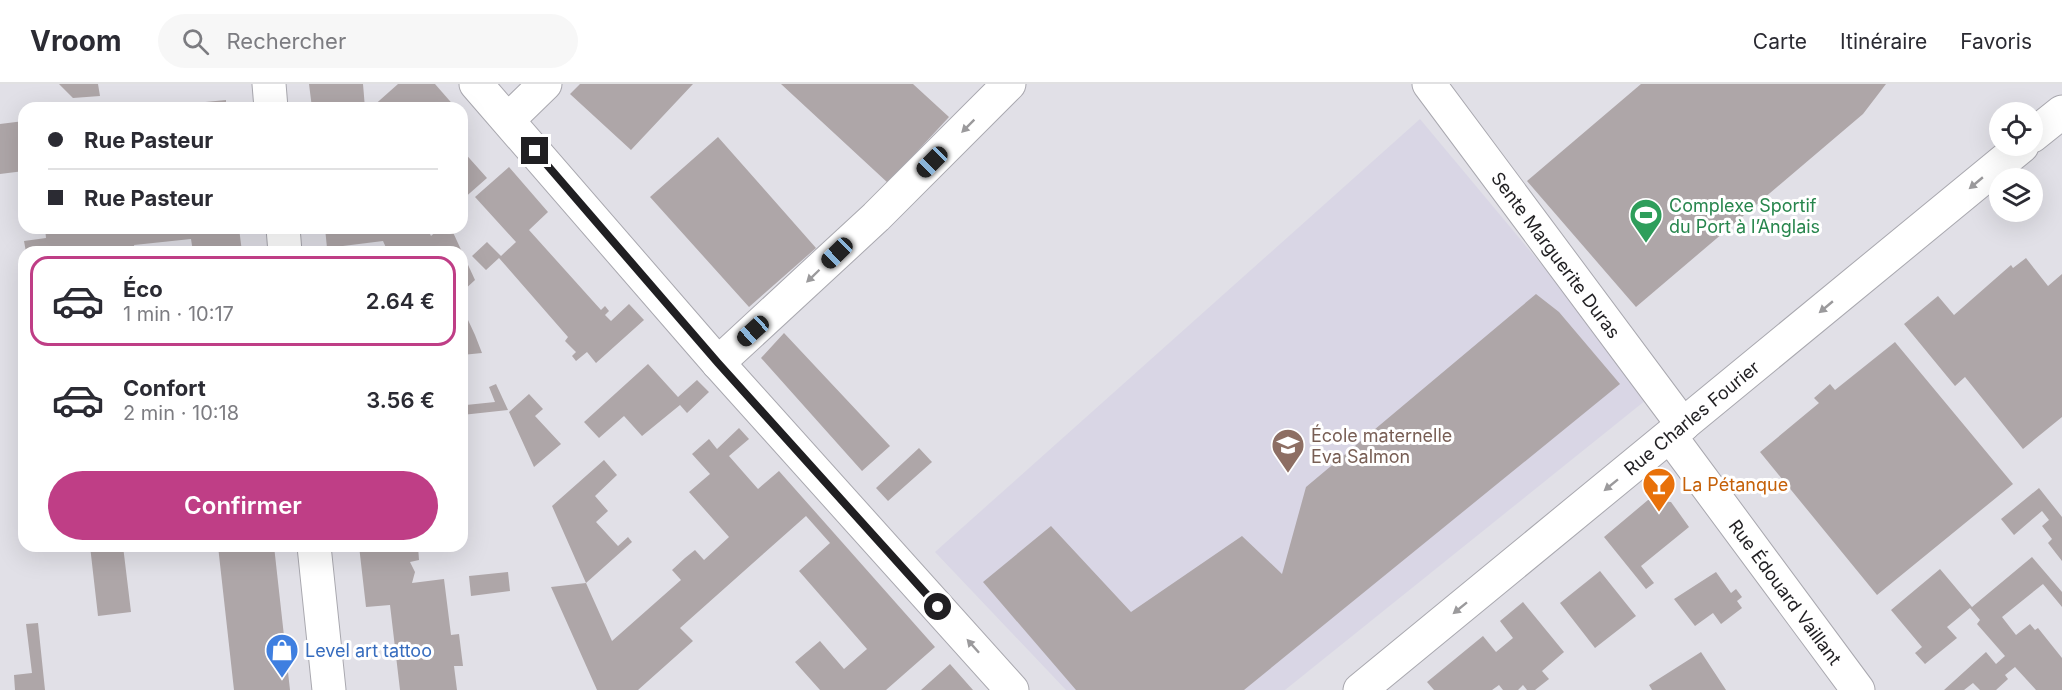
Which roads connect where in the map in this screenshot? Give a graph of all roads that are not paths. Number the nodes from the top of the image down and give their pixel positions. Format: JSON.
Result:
{"nodes":[{"id":1,"x":269,"y":84,"type":"edge"},
{"id":2,"x":476,"y":84,"type":"edge"},
{"id":3,"x":545,"y":84,"type":"edge"},
{"id":4,"x":1009,"y":84,"type":"edge"},
{"id":5,"x":1429,"y":84,"type":"edge"},
{"id":6,"x":270,"y":102,"type":"edge"},
{"id":7,"x":2062,"y":112,"type":"edge"},
{"id":8,"x":508,"y":120,"type":"junction"},
{"id":9,"x":2043,"y":127,"type":"edge"},
{"id":10,"x":2010,"y":156,"type":"edge"},
{"id":11,"x":718,"y":363,"type":"junction"},
{"id":12,"x":1677,"y":430,"type":"junction"},
{"id":13,"x":315,"y":552,"type":"edge"},
{"id":14,"x":329,"y":690,"type":"edge"},
{"id":15,"x":1012,"y":690,"type":"edge"},
{"id":16,"x":1360,"y":690,"type":"edge"},
{"id":17,"x":1858,"y":690,"type":"edge"}],
"edges":[{"from":1,"to":6,"type":"street"},
{"from":2,"to":8,"type":"street"},
{"from":3,"to":8,"type":"street"},
{"from":4,"to":11,"type":"street","one_way":true},
{"from":5,"to":12,"type":"street","name":"Sente Marguerite Duras"},
{"from":7,"to":9,"type":"street"},
{"from":8,"to":11,"type":"street"},
{"from":10,"to":12,"type":"street","name":"Rue Charles Fourier","one_way":true},
{"from":15,"to":11,"type":"street","one_way":true},
{"from":12,"to":16,"type":"street","name":"Rue Charles Fourier","one_way":true},
{"from":12,"to":17,"type":"street","name":"Rue Édouard Vaillant"},
{"from":13,"to":14,"type":"street"}]}
